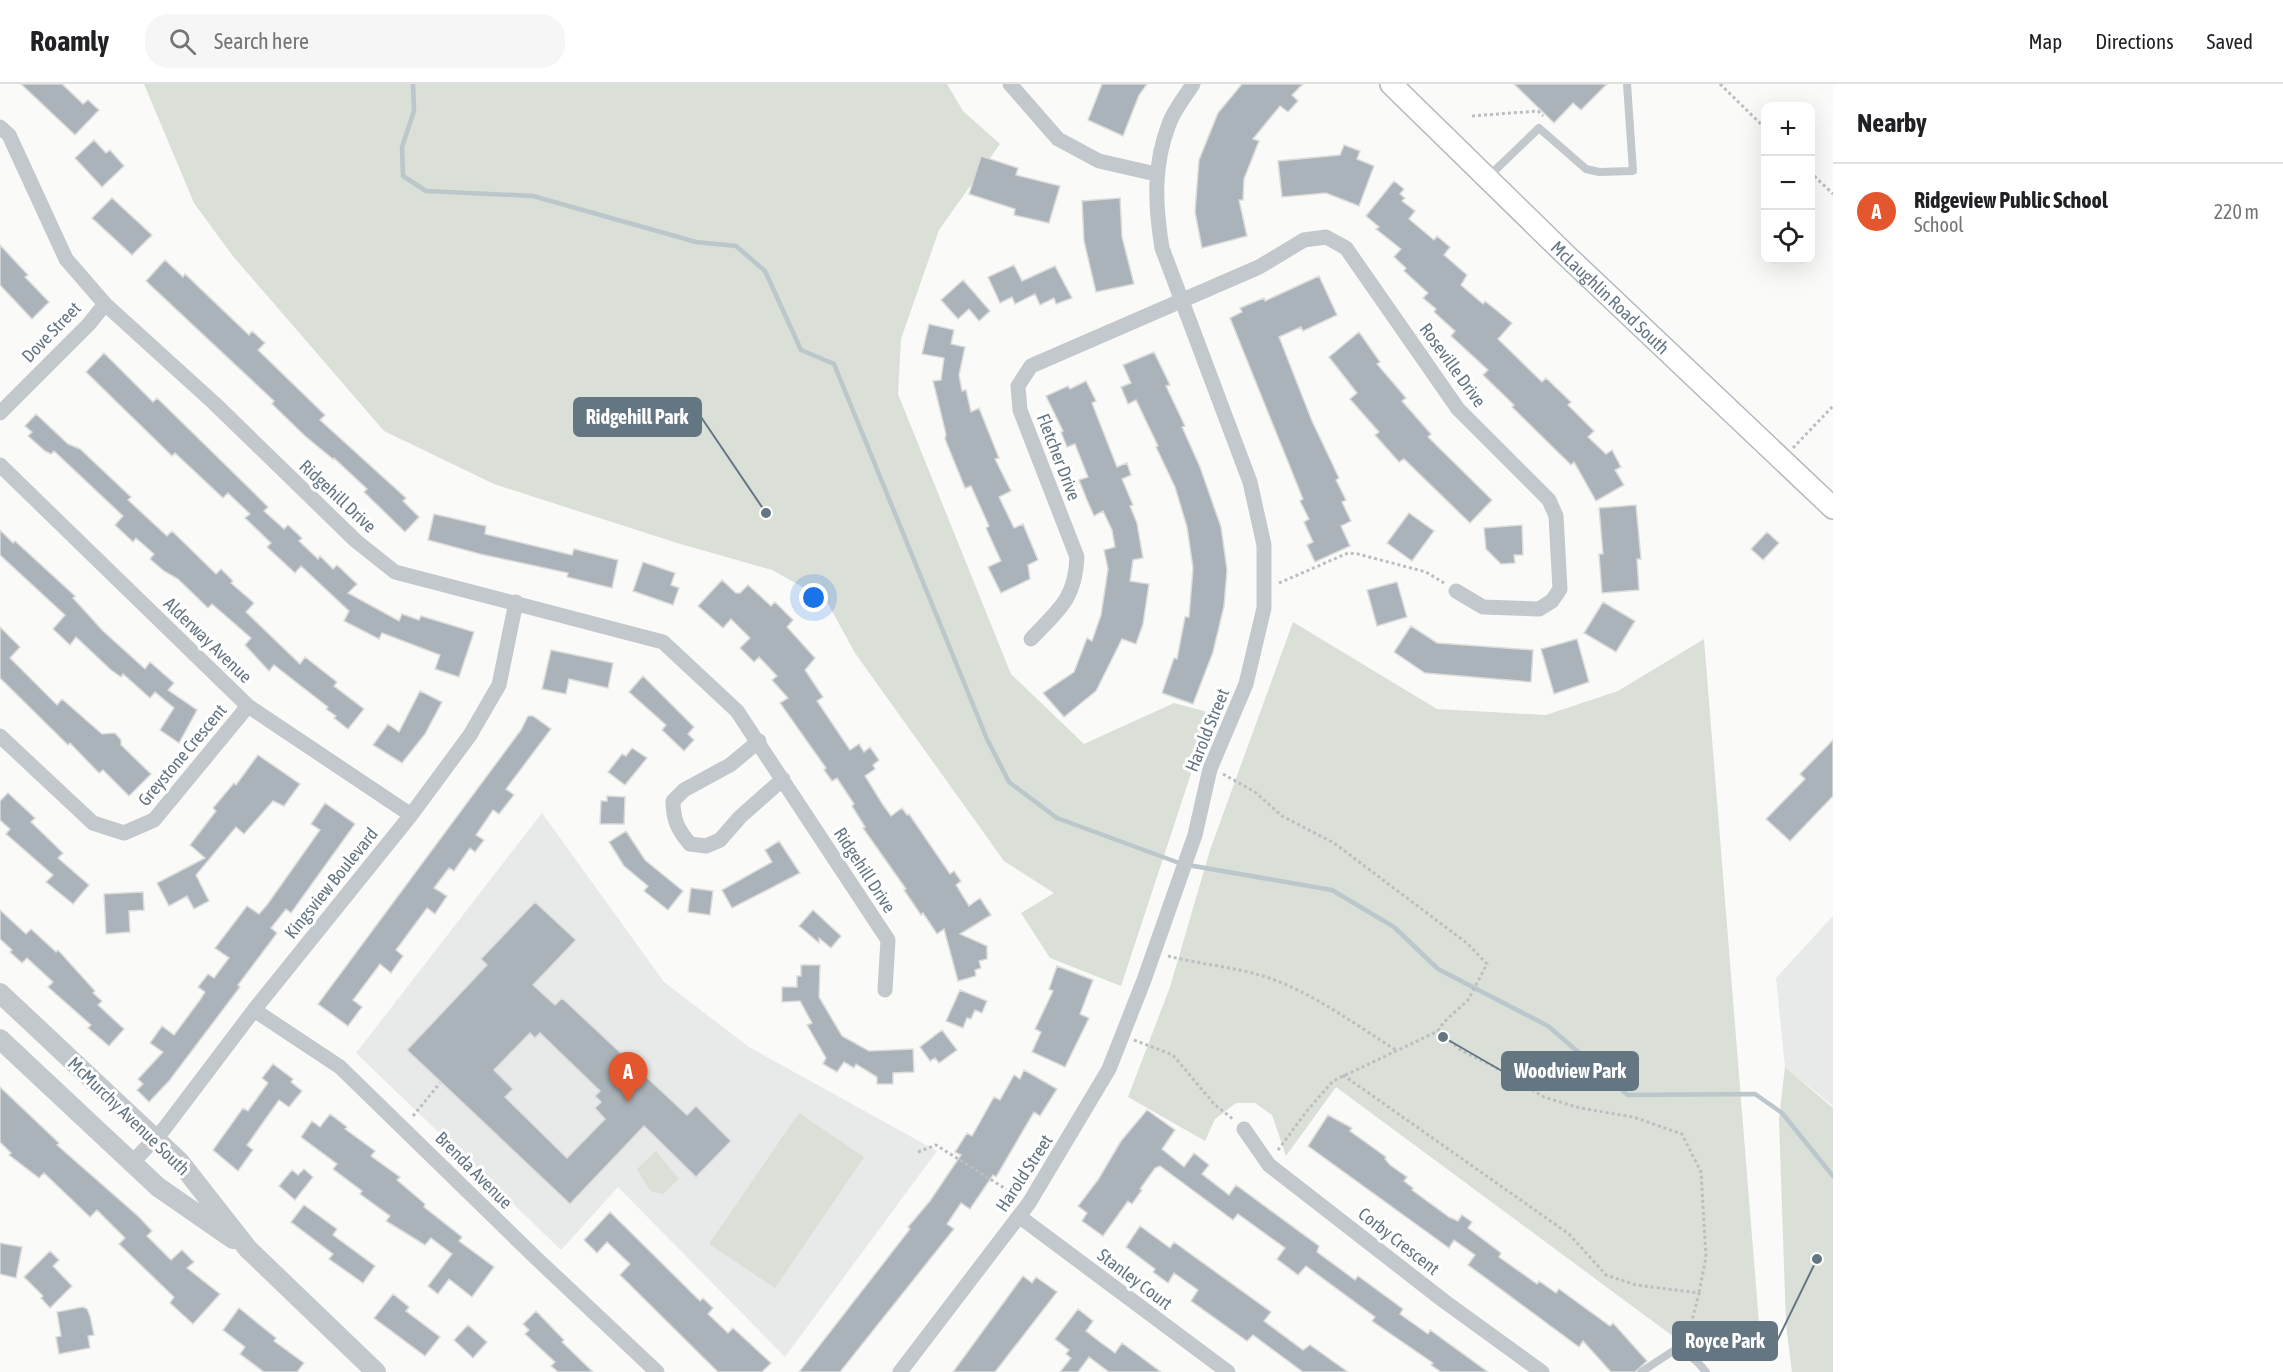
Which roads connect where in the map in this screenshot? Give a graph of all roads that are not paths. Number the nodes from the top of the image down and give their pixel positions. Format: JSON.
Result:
{"nodes":[{"id":1,"x":1010,"y":84,"type":"edge"},
{"id":2,"x":1193,"y":84,"type":"edge"},
{"id":3,"x":1391,"y":84,"type":"edge"},
{"id":4,"x":1627,"y":84,"type":"edge"},
{"id":5,"x":0,"y":127,"type":"edge"},
{"id":6,"x":1156,"y":174,"type":"junction"},
{"id":7,"x":1487,"y":178,"type":"junction"},
{"id":8,"x":1181,"y":300,"type":"junction"},
{"id":9,"x":105,"y":304,"type":"junction"},
{"id":10,"x":0,"y":413,"type":"edge"},
{"id":11,"x":0,"y":465,"type":"edge"},
{"id":12,"x":1833,"y":508,"type":"edge"},
{"id":13,"x":1456,"y":591,"type":"road end"},
{"id":14,"x":516,"y":602,"type":"junction"},
{"id":15,"x":1031,"y":639,"type":"dead end"},
{"id":16,"x":248,"y":706,"type":"junction"},
{"id":17,"x":0,"y":736,"type":"edge"},
{"id":18,"x":759,"y":741,"type":"junction"},
{"id":19,"x":783,"y":779,"type":"junction"},
{"id":20,"x":411,"y":815,"type":"junction"},
{"id":21,"x":885,"y":990,"type":"dead end"},
{"id":22,"x":0,"y":993,"type":"edge"},
{"id":23,"x":254,"y":1010,"type":"junction"},
{"id":24,"x":0,"y":1039,"type":"edge"},
{"id":25,"x":1244,"y":1129,"type":"road end"},
{"id":26,"x":156,"y":1139,"type":"junction"},
{"id":27,"x":132,"y":1163,"type":"junction"},
{"id":28,"x":1020,"y":1217,"type":"junction"},
{"id":29,"x":248,"y":1249,"type":"junction"},
{"id":30,"x":376,"y":1372,"type":"edge"},
{"id":31,"x":657,"y":1372,"type":"edge"},
{"id":32,"x":900,"y":1372,"type":"edge"},
{"id":33,"x":1228,"y":1372,"type":"edge"},
{"id":34,"x":1542,"y":1372,"type":"edge"},
{"id":35,"x":1641,"y":1372,"type":"edge"},
{"id":36,"x":1706,"y":1372,"type":"edge"}],
"edges":[{"from":1,"to":6,"type":"street"},
{"from":2,"to":6,"type":"street","name":"Harold Street"},
{"from":3,"to":7,"type":"main road","name":"McLaughlin Road South"},
{"from":4,"to":7,"type":"lane"},
{"from":5,"to":9,"type":"street","name":"Ridgehill Drive"},
{"from":6,"to":8,"type":"street","name":"Harold Street"},
{"from":7,"to":12,"type":"main road","name":"McLaughlin Road South"},
{"from":8,"to":13,"type":"street","name":"Roseville Drive"},
{"from":8,"to":15,"type":"street","name":"Fletcher Drive"},
{"from":8,"to":28,"type":"street","name":"Harold Street"},
{"from":9,"to":10,"type":"street","name":"Dove Street"},
{"from":9,"to":14,"type":"street","name":"Ridgehill Drive"},
{"from":11,"to":16,"type":"street","name":"Alderway Avenue"},
{"from":14,"to":18,"type":"street","name":"Ridgehill Drive"},
{"from":14,"to":20,"type":"street","name":"Kingsview Boulevard"},
{"from":16,"to":17,"type":"street","name":"Greystone Crescent"},
{"from":16,"to":20,"type":"street","name":"Alderway Avenue"},
{"from":18,"to":19,"type":"street","name":"Ridgehill Drive"},
{"from":18,"to":19,"type":"street"},
{"from":19,"to":21,"type":"street","name":"Ridgehill Drive"},
{"from":20,"to":23,"type":"street","name":"Kingsview Boulevard"},
{"from":22,"to":26,"type":"street","name":"McMurchy Avenue South"},
{"from":23,"to":26,"type":"street","name":"Kingsview Boulevard"},
{"from":23,"to":31,"type":"street","name":"Brenda Avenue"},
{"from":24,"to":27,"type":"street","name":"McMurchy Avenue South"},
{"from":25,"to":34,"type":"street","name":"Corby Crescent"},
{"from":26,"to":27,"type":"street","name":"Kingsview Boulevard"},
{"from":26,"to":29,"type":"street","name":"McMurchy Avenue South"},
{"from":27,"to":29,"type":"street","name":"McMurchy Avenue South"},
{"from":28,"to":32,"type":"street","name":"Harold Street"},
{"from":28,"to":33,"type":"street","name":"Stanley Court"},
{"from":29,"to":30,"type":"street","name":"McMurchy Avenue South"},
{"from":35,"to":36,"type":"lane"}]}
